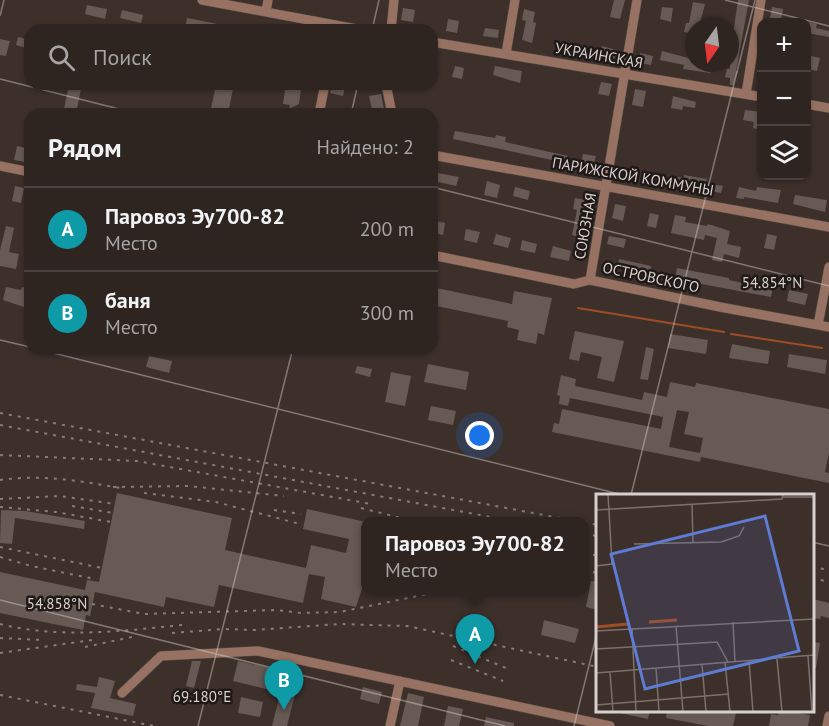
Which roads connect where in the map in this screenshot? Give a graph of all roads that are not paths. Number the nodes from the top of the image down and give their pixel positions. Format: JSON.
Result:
{"nodes":[{"id":1,"x":202,"y":0,"type":"edge"},
{"id":2,"x":268,"y":0,"type":"edge"},
{"id":3,"x":394,"y":0,"type":"edge"},
{"id":4,"x":515,"y":0,"type":"edge"},
{"id":5,"x":637,"y":0,"type":"edge"},
{"id":6,"x":761,"y":0,"type":"edge"},
{"id":7,"x":266,"y":12,"type":"junction"},
{"id":8,"x":318,"y":24,"type":"edge"},
{"id":9,"x":392,"y":24,"type":"edge"},
{"id":10,"x":438,"y":43,"type":"edge"},
{"id":11,"x":506,"y":54,"type":"junction"},
{"id":12,"x":624,"y":74,"type":"junction"},
{"id":13,"x":324,"y":90,"type":"edge"},
{"id":14,"x":387,"y":90,"type":"edge"},
{"id":15,"x":746,"y":94,"type":"junction"},
{"id":16,"x":757,"y":96,"type":"edge"},
{"id":17,"x":811,"y":105,"type":"edge"},
{"id":18,"x":320,"y":108,"type":"edge"},
{"id":19,"x":391,"y":108,"type":"edge"},
{"id":20,"x":829,"y":108,"type":"edge"},
{"id":21,"x":438,"y":156,"type":"edge"},
{"id":22,"x":0,"y":166,"type":"edge"},
{"id":23,"x":24,"y":171,"type":"edge"},
{"id":24,"x":607,"y":187,"type":"junction"},
{"id":25,"x":829,"y":226,"type":"edge"},
{"id":26,"x":438,"y":256,"type":"edge"},
{"id":27,"x":829,"y":267,"type":"edge"},
{"id":28,"x":590,"y":280,"type":"junction"},
{"id":29,"x":818,"y":325,"type":"junction"},
{"id":30,"x":829,"y":327,"type":"edge"},
{"id":31,"x":400,"y":681,"type":"junction"},
{"id":32,"x":122,"y":693,"type":"dead end"},
{"id":33,"x":829,"y":716,"type":"edge"},
{"id":34,"x":390,"y":726,"type":"edge"},
{"id":35,"x":610,"y":726,"type":"edge"},
{"id":36,"x":827,"y":726,"type":"edge"}],
"edges":[{"from":1,"to":7,"type":"street"},
{"from":2,"to":7,"type":"street"},
{"from":3,"to":9,"type":"street"},
{"from":4,"to":11,"type":"street"},
{"from":5,"to":12,"type":"street","name":"СОЮЗНАЯ"},
{"from":6,"to":15,"type":"street"},
{"from":7,"to":8,"type":"street"},
{"from":10,"to":11,"type":"street","name":"УКРАИНСКАЯ"},
{"from":11,"to":12,"type":"street","name":"УКРАИНСКАЯ"},
{"from":12,"to":15,"type":"street","name":"УКРАИНСКАЯ"},
{"from":12,"to":24,"type":"street","name":"СОЮЗНАЯ"},
{"from":13,"to":18,"type":"street"},
{"from":14,"to":19,"type":"street"},
{"from":15,"to":16,"type":"street","name":"УКРАИНСКАЯ"},
{"from":17,"to":20,"type":"street"},
{"from":21,"to":24,"type":"street","name":"ПАРИЖСКОЙ КОММУНЫ"},
{"from":22,"to":23,"type":"street"},
{"from":24,"to":25,"type":"street","name":"ПАРИЖСКОЙ КОММУНЫ"},
{"from":24,"to":28,"type":"street","name":"СОЮЗНАЯ"},
{"from":26,"to":28,"type":"street","name":"ОСТРОВСКОГО"},
{"from":27,"to":29,"type":"street"},
{"from":28,"to":29,"type":"street","name":"ОСТРОВСКОГО"},
{"from":29,"to":30,"type":"street","name":"ОСТРОВСКОГО"},
{"from":31,"to":32,"type":"street"},
{"from":31,"to":34,"type":"street"},
{"from":31,"to":35,"type":"street"},
{"from":33,"to":36,"type":"street"}]}
